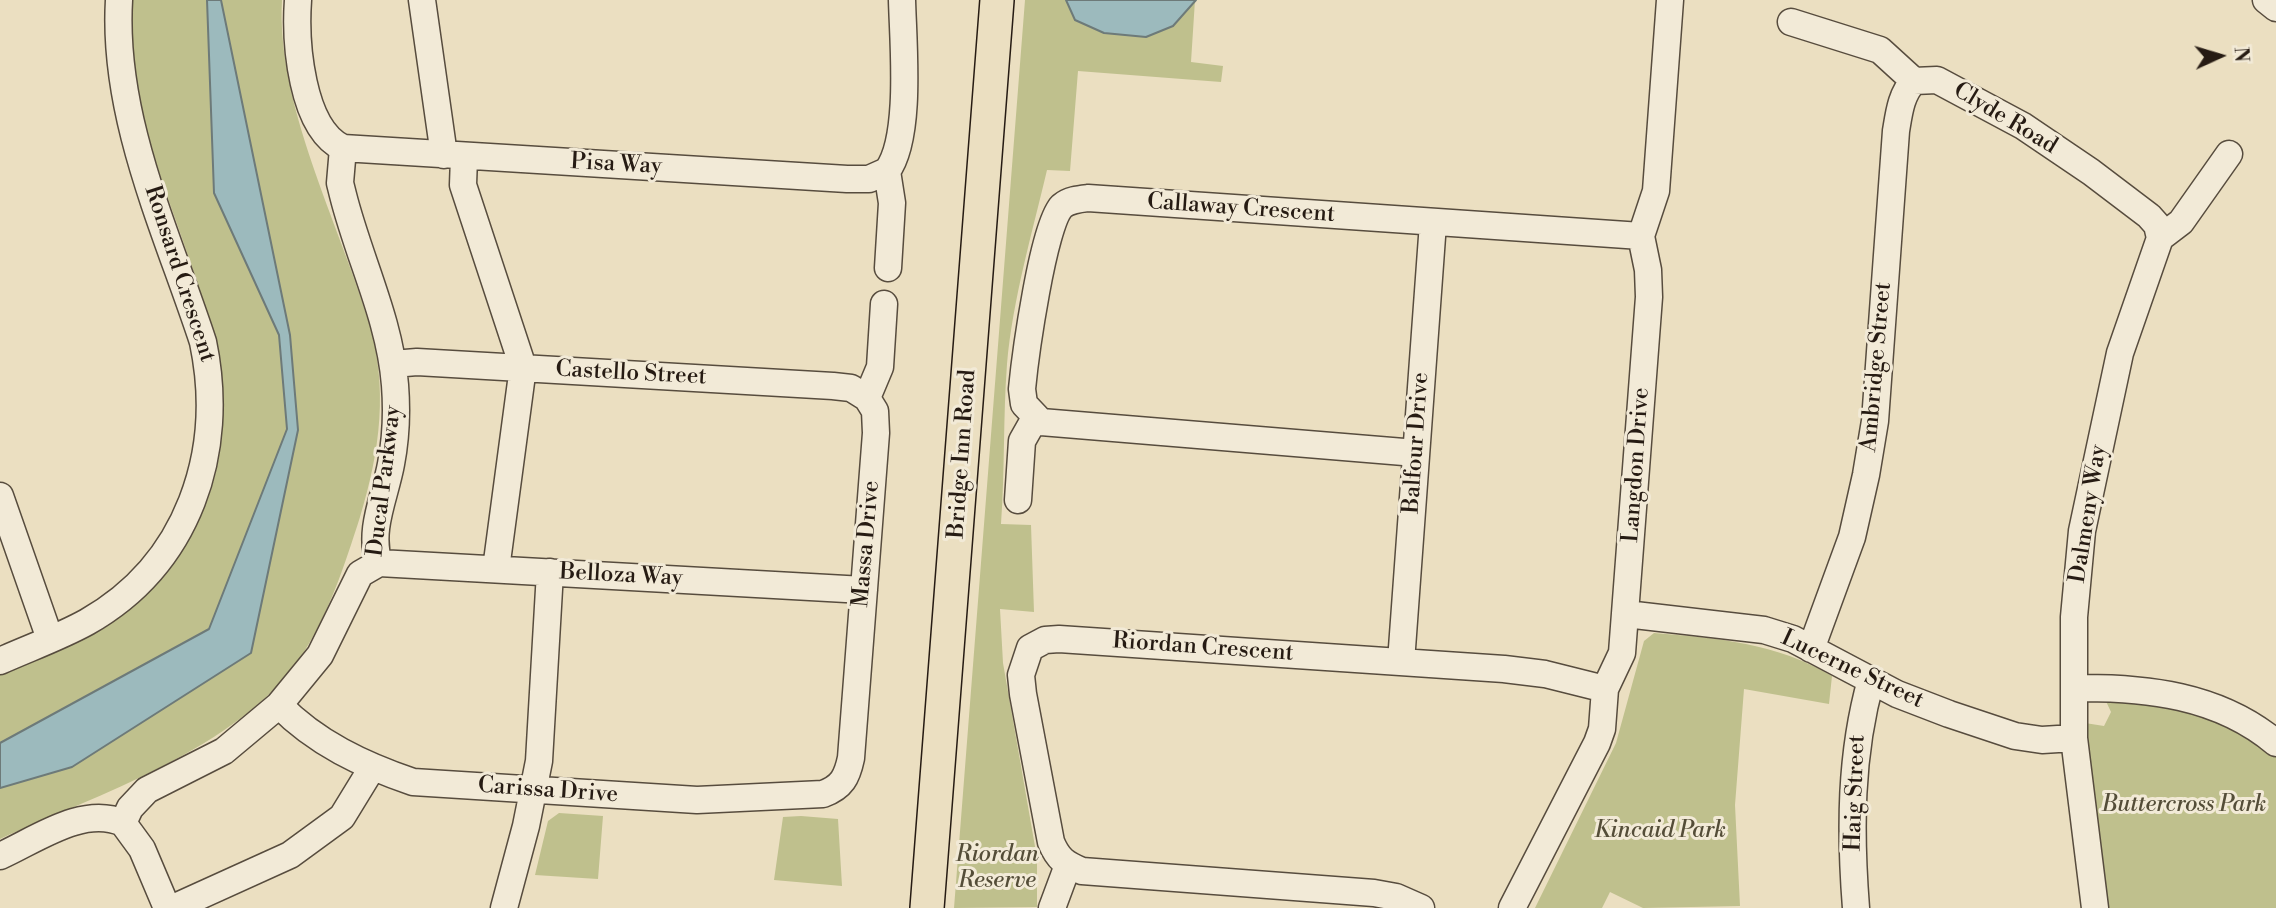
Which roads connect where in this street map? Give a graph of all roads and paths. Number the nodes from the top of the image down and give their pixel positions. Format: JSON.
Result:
{"nodes":[{"id":1,"x":120,"y":0,"type":"edge"},
{"id":2,"x":298,"y":0,"type":"edge"},
{"id":3,"x":422,"y":0,"type":"edge"},
{"id":4,"x":902,"y":0,"type":"edge"},
{"id":5,"x":997,"y":0,"type":"edge"},
{"id":6,"x":1670,"y":0,"type":"edge"},
{"id":7,"x":2266,"y":0,"type":"edge"},
{"id":8,"x":2276,"y":8,"type":"edge"},
{"id":9,"x":1791,"y":22,"type":"dead end"},
{"id":10,"x":1914,"y":81,"type":"junction"},
{"id":11,"x":343,"y":148,"type":"junction"},
{"id":12,"x":2229,"y":154,"type":"dead end"},
{"id":13,"x":454,"y":156,"type":"junction"},
{"id":14,"x":887,"y":171,"type":"junction"},
{"id":15,"x":1433,"y":223,"type":"junction"},
{"id":16,"x":1641,"y":236,"type":"junction"},
{"id":17,"x":2160,"y":238,"type":"junction"},
{"id":18,"x":888,"y":268,"type":"dead end"},
{"id":19,"x":884,"y":304,"type":"dead end"},
{"id":20,"x":393,"y":364,"type":"junction"},
{"id":21,"x":523,"y":367,"type":"junction"},
{"id":22,"x":867,"y":398,"type":"junction"},
{"id":23,"x":1035,"y":418,"type":"junction"},
{"id":24,"x":1416,"y":453,"type":"junction"},
{"id":25,"x":0,"y":496,"type":"edge"},
{"id":26,"x":1018,"y":500,"type":"dead end"},
{"id":27,"x":379,"y":563,"type":"junction"},
{"id":28,"x":496,"y":569,"type":"junction"},
{"id":29,"x":550,"y":572,"type":"junction"},
{"id":30,"x":864,"y":590,"type":"junction"},
{"id":31,"x":1626,"y":614,"type":"junction"},
{"id":32,"x":50,"y":639,"type":"junction"},
{"id":33,"x":1811,"y":649,"type":"junction"},
{"id":34,"x":0,"y":661,"type":"edge"},
{"id":35,"x":1401,"y":662,"type":"junction"},
{"id":36,"x":1871,"y":680,"type":"junction"},
{"id":37,"x":1605,"y":688,"type":"junction"},
{"id":38,"x":2074,"y":688,"type":"junction"},
{"id":39,"x":279,"y":705,"type":"junction"},
{"id":40,"x":2074,"y":738,"type":"junction"},
{"id":41,"x":2275,"y":739,"type":"edge"},
{"id":42,"x":372,"y":768,"type":"junction"},
{"id":43,"x":839,"y":786,"type":"joint"},
{"id":44,"x":534,"y":791,"type":"junction"},
{"id":45,"x":123,"y":823,"type":"junction"},
{"id":46,"x":0,"y":856,"type":"edge"},
{"id":47,"x":1068,"y":866,"type":"junction"},
{"id":48,"x":167,"y":908,"type":"edge"},
{"id":49,"x":173,"y":908,"type":"edge"},
{"id":50,"x":504,"y":908,"type":"edge"},
{"id":51,"x":928,"y":908,"type":"edge"},
{"id":52,"x":1052,"y":908,"type":"edge"},
{"id":53,"x":1421,"y":908,"type":"edge"},
{"id":54,"x":1512,"y":908,"type":"edge"},
{"id":55,"x":1856,"y":908,"type":"edge"},
{"id":56,"x":2095,"y":908,"type":"edge"}],
"edges":[{"from":1,"to":32,"type":"street","name":"Ronsard Crescent"},
{"from":2,"to":11,"type":"street"},
{"from":3,"to":13,"type":"street"},
{"from":4,"to":14,"type":"street"},
{"from":5,"to":51,"type":"main road","name":"Bridge Inn Road"},
{"from":6,"to":16,"type":"street"},
{"from":7,"to":8,"type":"street"},
{"from":9,"to":10,"type":"street"},
{"from":10,"to":17,"type":"street","name":"Clyde Road"},
{"from":10,"to":33,"type":"street","name":"Ambridge Street"},
{"from":11,"to":13,"type":"street","name":"Pisa Way"},
{"from":11,"to":20,"type":"street","name":"Ducal Parkway"},
{"from":12,"to":17,"type":"street","name":"Dalmeny Way"},
{"from":13,"to":14,"type":"street","name":"Pisa Way"},
{"from":13,"to":21,"type":"street"},
{"from":14,"to":18,"type":"street"},
{"from":15,"to":16,"type":"street","name":"Callaway Crescent"},
{"from":15,"to":23,"type":"street","name":"Callaway Crescent"},
{"from":15,"to":24,"type":"street","name":"Balfour Drive"},
{"from":16,"to":31,"type":"street","name":"Langdon Drive"},
{"from":17,"to":38,"type":"street","name":"Dalmeny Way"},
{"from":19,"to":22,"type":"street"},
{"from":20,"to":21,"type":"street","name":"Castello Street"},
{"from":20,"to":27,"type":"street","name":"Ducal Parkway"},
{"from":21,"to":22,"type":"street","name":"Castello Street"},
{"from":21,"to":28,"type":"street"},
{"from":22,"to":30,"type":"street","name":"Massa Drive"},
{"from":23,"to":24,"type":"street"},
{"from":23,"to":26,"type":"street"},
{"from":24,"to":35,"type":"street","name":"Balfour Drive"},
{"from":25,"to":32,"type":"street"},
{"from":27,"to":28,"type":"street","name":"Belloza Way"},
{"from":27,"to":39,"type":"street","name":"Ducal Parkway"},
{"from":28,"to":29,"type":"street","name":"Belloza Way"},
{"from":29,"to":30,"type":"street","name":"Belloza Way"},
{"from":29,"to":44,"type":"street"},
{"from":30,"to":43,"type":"street","name":"Massa Drive"},
{"from":31,"to":33,"type":"street","name":"Lucerne Street"},
{"from":31,"to":37,"type":"street","name":"Langdon Drive"},
{"from":32,"to":34,"type":"street","name":"Ronsard Crescent"},
{"from":33,"to":36,"type":"street","name":"Lucerne Street"},
{"from":35,"to":37,"type":"street","name":"Riordan Crescent"},
{"from":35,"to":47,"type":"street","name":"Riordan Crescent"},
{"from":36,"to":40,"type":"street","name":"Lucerne Street"},
{"from":36,"to":55,"type":"street","name":"Haig Street"},
{"from":37,"to":54,"type":"street","name":"Langdon Drive"},
{"from":38,"to":40,"type":"street","name":"Dalmeny Way"},
{"from":38,"to":41,"type":"street"},
{"from":39,"to":42,"type":"street","name":"Carissa Drive"},
{"from":39,"to":45,"type":"street","name":"Ducal Parkway"},
{"from":40,"to":56,"type":"street","name":"Dalmeny Way"},
{"from":42,"to":44,"type":"street","name":"Carissa Drive"},
{"from":42,"to":49,"type":"street"},
{"from":43,"to":44,"type":"street","name":"Carissa Drive"},
{"from":44,"to":50,"type":"street"},
{"from":45,"to":46,"type":"street"},
{"from":45,"to":48,"type":"street"},
{"from":47,"to":52,"type":"street"},
{"from":47,"to":53,"type":"street"}]}
